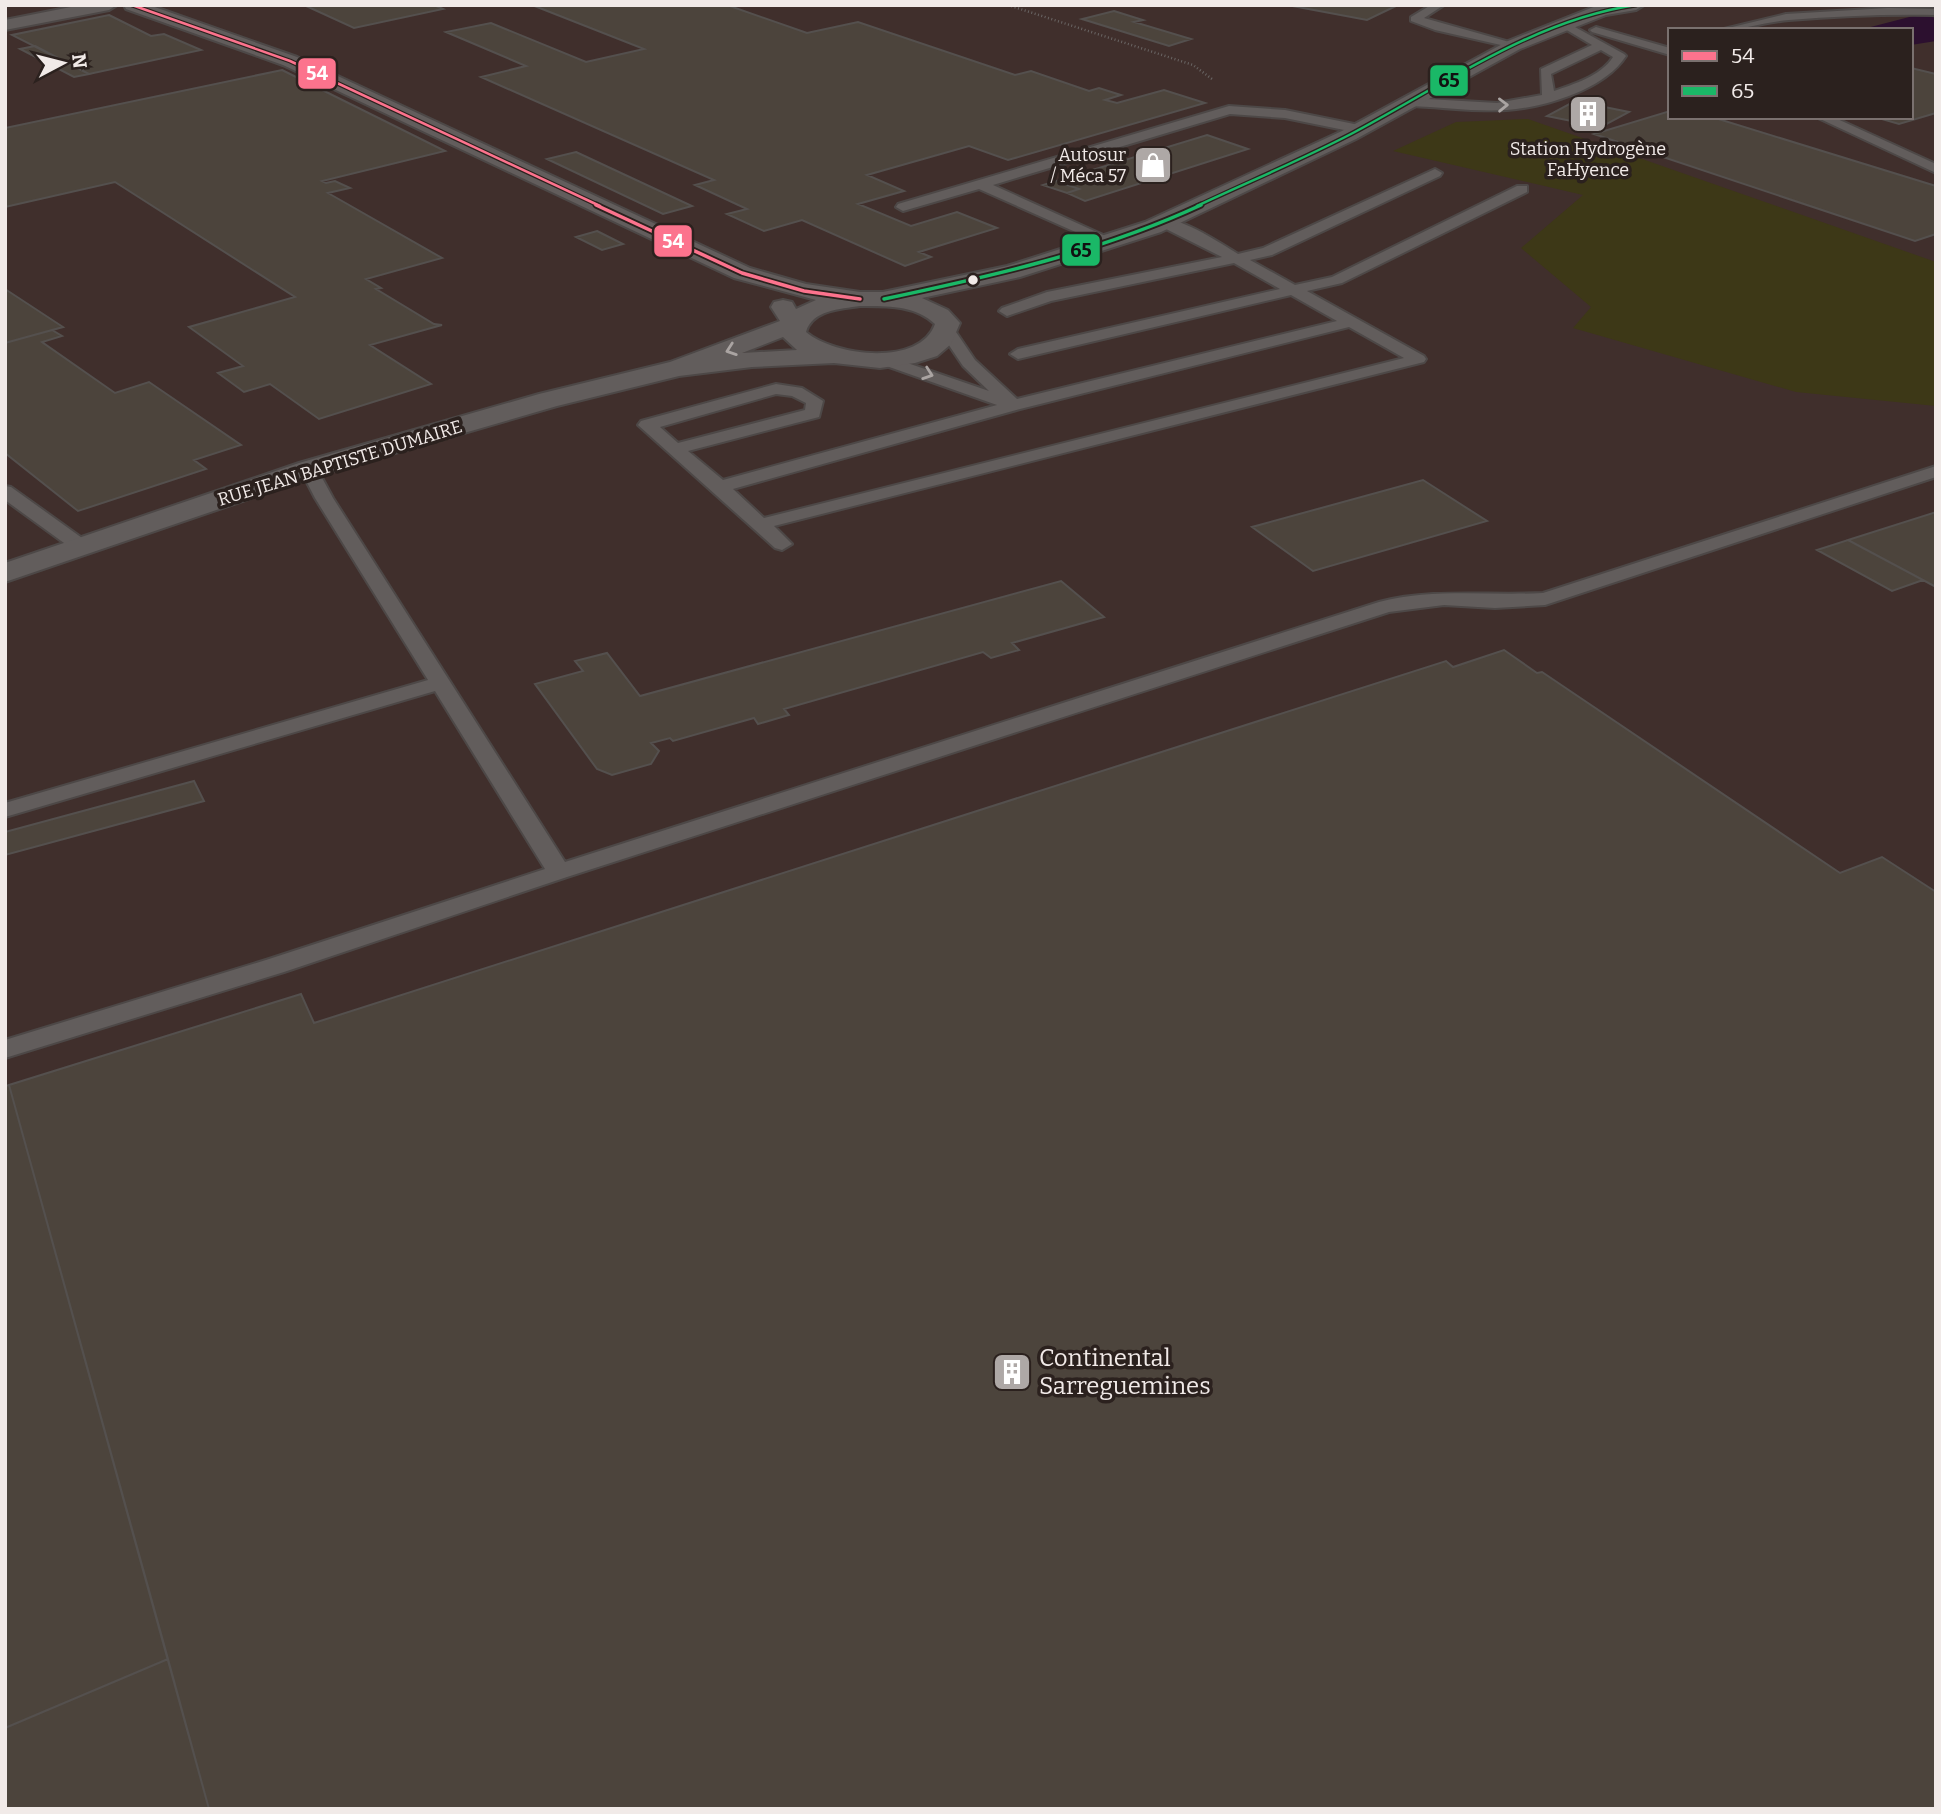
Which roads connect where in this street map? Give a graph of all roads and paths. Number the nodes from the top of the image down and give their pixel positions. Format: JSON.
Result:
{"nodes":[{"id":1,"x":109,"y":5,"type":"edge"},
{"id":2,"x":132,"y":5,"type":"edge"},
{"id":3,"x":1008,"y":5,"type":"edge"},
{"id":4,"x":1439,"y":5,"type":"edge"},
{"id":5,"x":1636,"y":5,"type":"edge"},
{"id":6,"x":1607,"y":8,"type":"edge"},
{"id":7,"x":1936,"y":12,"type":"edge"},
{"id":8,"x":1564,"y":24,"type":"junction"},
{"id":9,"x":5,"y":25,"type":"edge"},
{"id":10,"x":1735,"y":28,"type":"edge"},
{"id":11,"x":1514,"y":45,"type":"junction"},
{"id":12,"x":1606,"y":48,"type":"junction"},
{"id":13,"x":1666,"y":49,"type":"edge"},
{"id":14,"x":1548,"y":90,"type":"junction"},
{"id":15,"x":1410,"y":102,"type":"junction"},
{"id":16,"x":1259,"y":110,"type":"junction"},
{"id":17,"x":1826,"y":119,"type":"edge"},
{"id":18,"x":1359,"y":129,"type":"junction"},
{"id":19,"x":1936,"y":169,"type":"edge"},
{"id":20,"x":1435,"y":173,"type":"dead end"},
{"id":21,"x":980,"y":184,"type":"junction"},
{"id":22,"x":1522,"y":189,"type":"dead end"},
{"id":23,"x":903,"y":207,"type":"dead end"},
{"id":24,"x":1163,"y":222,"type":"junction"},
{"id":25,"x":1107,"y":242,"type":"junction"},
{"id":26,"x":1237,"y":259,"type":"junction"},
{"id":27,"x":1012,"y":272,"type":"junction"},
{"id":28,"x":742,"y":273,"type":"junction"},
{"id":29,"x":1294,"y":290,"type":"junction"},
{"id":30,"x":872,"y":299,"type":"junction"},
{"id":31,"x":1007,"y":311,"type":"dead end"},
{"id":32,"x":1350,"y":322,"type":"junction"},
{"id":33,"x":794,"y":324,"type":"junction"},
{"id":34,"x":948,"y":327,"type":"junction"},
{"id":35,"x":1018,"y":354,"type":"dead end"},
{"id":36,"x":834,"y":357,"type":"junction"},
{"id":37,"x":884,"y":360,"type":"junction"},
{"id":38,"x":679,"y":368,"type":"junction"},
{"id":39,"x":1014,"y":405,"type":"junction"},
{"id":40,"x":674,"y":449,"type":"junction"},
{"id":41,"x":309,"y":469,"type":"junction"},
{"id":42,"x":1936,"y":471,"type":"edge"},
{"id":43,"x":720,"y":487,"type":"junction"},
{"id":44,"x":5,"y":491,"type":"edge"},
{"id":45,"x":761,"y":524,"type":"junction"},
{"id":46,"x":782,"y":544,"type":"dead end"},
{"id":47,"x":82,"y":547,"type":"junction"},
{"id":48,"x":5,"y":573,"type":"edge"},
{"id":49,"x":439,"y":683,"type":"junction"},
{"id":50,"x":5,"y":810,"type":"edge"},
{"id":51,"x":559,"y":872,"type":"junction"},
{"id":52,"x":5,"y":1049,"type":"edge"}],
"edges":[{"from":1,"to":9,"type":"street"},
{"from":2,"to":28,"type":"street"},
{"from":3,"to":16,"type":"path"},
{"from":4,"to":11,"type":"lane"},
{"from":5,"to":6,"type":"street"},
{"from":6,"to":8,"type":"street"},
{"from":7,"to":10,"type":"lane"},
{"from":8,"to":11,"type":"street"},
{"from":8,"to":12,"type":"lane"},
{"from":8,"to":13,"type":"lane"},
{"from":11,"to":15,"type":"street"},
{"from":12,"to":14,"type":"lane"},
{"from":12,"to":14,"type":"lane"},
{"from":15,"to":14,"type":"lane","one_way":true},
{"from":15,"to":18,"type":"street"},
{"from":16,"to":18,"type":"lane"},
{"from":16,"to":21,"type":"lane"},
{"from":17,"to":19,"type":"lane"},
{"from":18,"to":24,"type":"street"},
{"from":20,"to":26,"type":"lane"},
{"from":21,"to":23,"type":"lane"},
{"from":21,"to":25,"type":"lane"},
{"from":22,"to":29,"type":"lane"},
{"from":24,"to":25,"type":"street"},
{"from":24,"to":26,"type":"lane"},
{"from":25,"to":27,"type":"street"},
{"from":26,"to":29,"type":"lane"},
{"from":26,"to":31,"type":"lane"},
{"from":27,"to":30,"type":"street"},
{"from":27,"to":34,"type":"street"},
{"from":28,"to":30,"type":"street"},
{"from":28,"to":33,"type":"street"},
{"from":29,"to":32,"type":"lane"},
{"from":29,"to":35,"type":"lane"},
{"from":30,"to":33,"type":"street","name":"RUE JEAN BAPTISTE DUMAIRE"},
{"from":30,"to":34,"type":"street"},
{"from":32,"to":39,"type":"lane"},
{"from":32,"to":45,"type":"lane"},
{"from":33,"to":36,"type":"street"},
{"from":33,"to":38,"type":"street","name":"RUE JEAN BAPTISTE DUMAIRE","one_way":true},
{"from":34,"to":37,"type":"street"},
{"from":34,"to":39,"type":"lane"},
{"from":36,"to":37,"type":"street"},
{"from":36,"to":38,"type":"street","name":"RUE JEAN BAPTISTE DUMAIRE"},
{"from":37,"to":39,"type":"lane","one_way":true},
{"from":38,"to":41,"type":"street","name":"RUE JEAN BAPTISTE DUMAIRE"},
{"from":39,"to":43,"type":"lane"},
{"from":40,"to":40,"type":"lane"},
{"from":40,"to":43,"type":"lane"},
{"from":41,"to":47,"type":"street","name":"RUE JEAN BAPTISTE DUMAIRE"},
{"from":41,"to":49,"type":"lane"},
{"from":42,"to":51,"type":"lane"},
{"from":43,"to":45,"type":"lane"},
{"from":44,"to":47,"type":"lane"},
{"from":45,"to":46,"type":"lane"},
{"from":47,"to":48,"type":"street","name":"RUE JEAN BAPTISTE DUMAIRE"},
{"from":49,"to":50,"type":"lane"},
{"from":49,"to":51,"type":"lane"},
{"from":51,"to":52,"type":"lane"}]}
